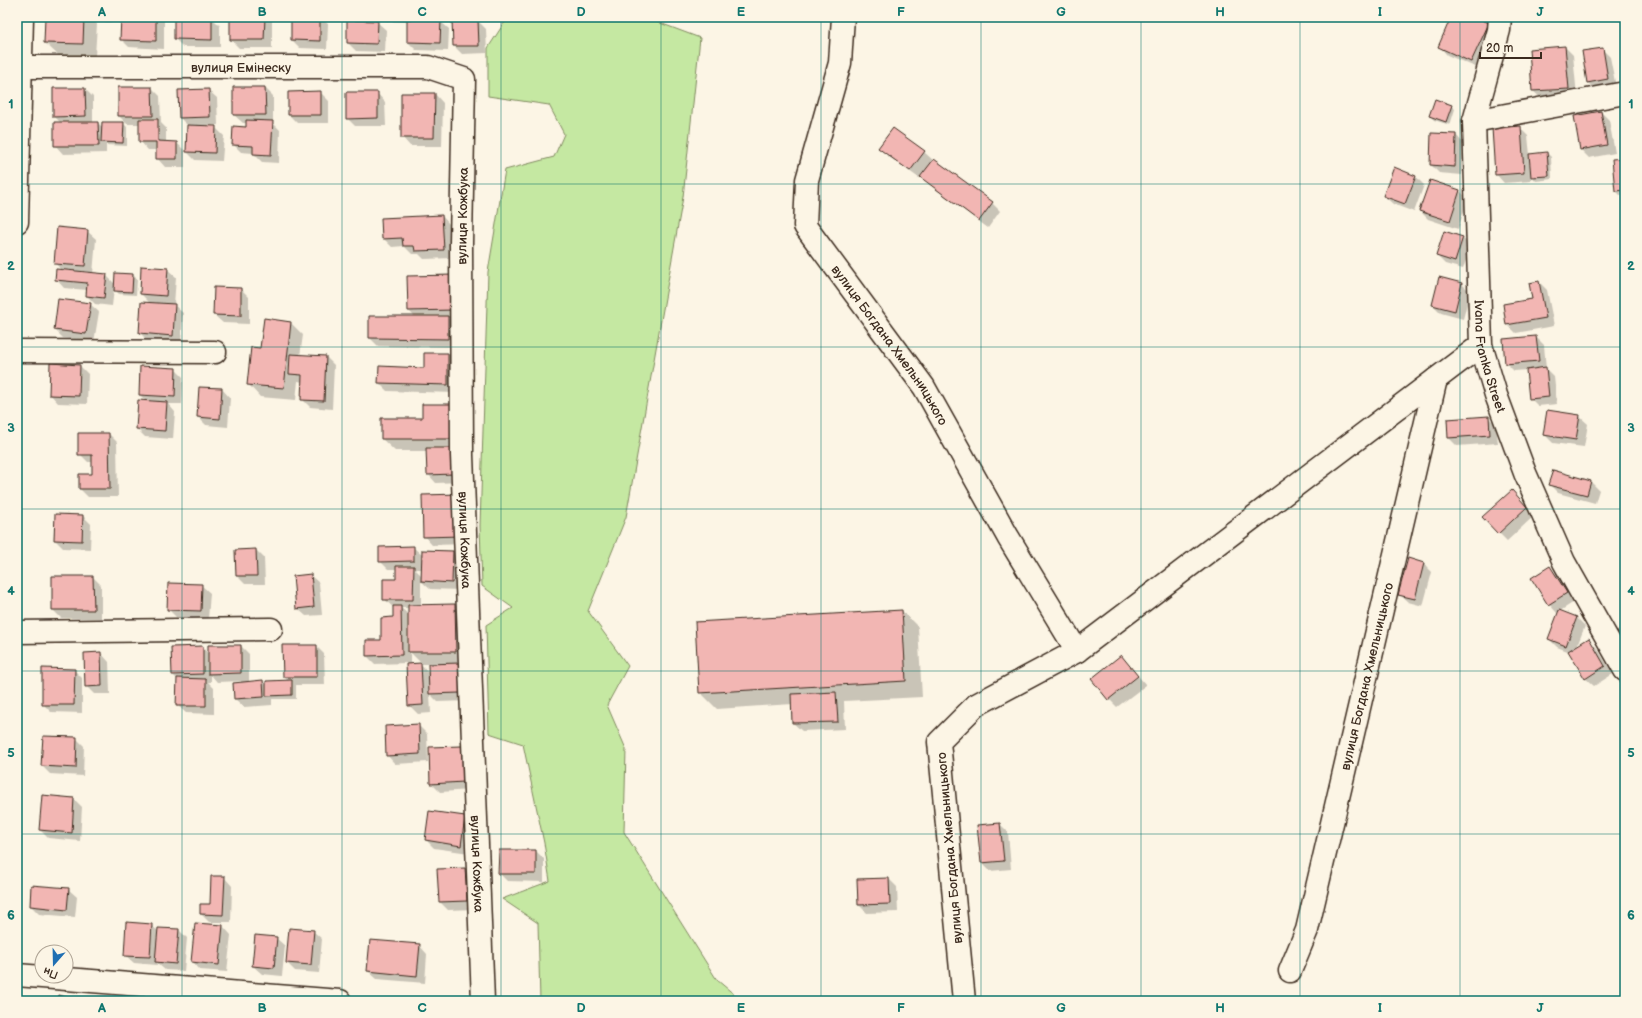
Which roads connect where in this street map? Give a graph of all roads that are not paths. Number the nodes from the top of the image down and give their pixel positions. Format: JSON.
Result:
{"nodes":[{"id":1,"x":22,"y":17,"type":"edge"},
{"id":2,"x":843,"y":17,"type":"edge"},
{"id":3,"x":1500,"y":17,"type":"edge"},
{"id":4,"x":19,"y":67,"type":"edge"},
{"id":5,"x":464,"y":79,"type":"joint"},
{"id":6,"x":1625,"y":93,"type":"edge"},
{"id":7,"x":1474,"y":121,"type":"junction"},
{"id":8,"x":17,"y":222,"type":"edge"},
{"id":9,"x":1482,"y":345,"type":"junction"},
{"id":10,"x":17,"y":351,"type":"edge"},
{"id":11,"x":215,"y":352,"type":"dead end"},
{"id":12,"x":1436,"y":379,"type":"junction"},
{"id":13,"x":271,"y":628,"type":"dead end"},
{"id":14,"x":17,"y":632,"type":"edge"},
{"id":15,"x":1077,"y":651,"type":"junction"},
{"id":16,"x":1625,"y":670,"type":"edge"},
{"id":17,"x":1290,"y":972,"type":"dead end"},
{"id":18,"x":17,"y":975,"type":"edge"},
{"id":19,"x":340,"y":1001,"type":"edge"},
{"id":20,"x":483,"y":1001,"type":"edge"},
{"id":21,"x":964,"y":1001,"type":"edge"}],
"edges":[{"from":1,"to":4,"type":"street"},
{"from":2,"to":15,"type":"street","name":"вулиця Богдана Хмельницького"},
{"from":3,"to":7,"type":"street","name":"Ivana Franka Street"},
{"from":4,"to":5,"type":"street","name":"вулиця Емінеску"},
{"from":4,"to":8,"type":"street"},
{"from":5,"to":20,"type":"street","name":"вулиця Кожбука"},
{"from":6,"to":7,"type":"street"},
{"from":7,"to":9,"type":"street","name":"Ivana Franka Street"},
{"from":9,"to":12,"type":"street","name":"вулиця Богдана Хмельницького"},
{"from":9,"to":16,"type":"street","name":"Ivana Franka Street"},
{"from":10,"to":11,"type":"street"},
{"from":12,"to":15,"type":"street","name":"вулиця Богдана Хмельницького"},
{"from":12,"to":17,"type":"street","name":"вулиця Богдана Хмельницького"},
{"from":13,"to":14,"type":"street"},
{"from":15,"to":21,"type":"street","name":"вулиця Богдана Хмельницького"},
{"from":18,"to":19,"type":"street"}]}
